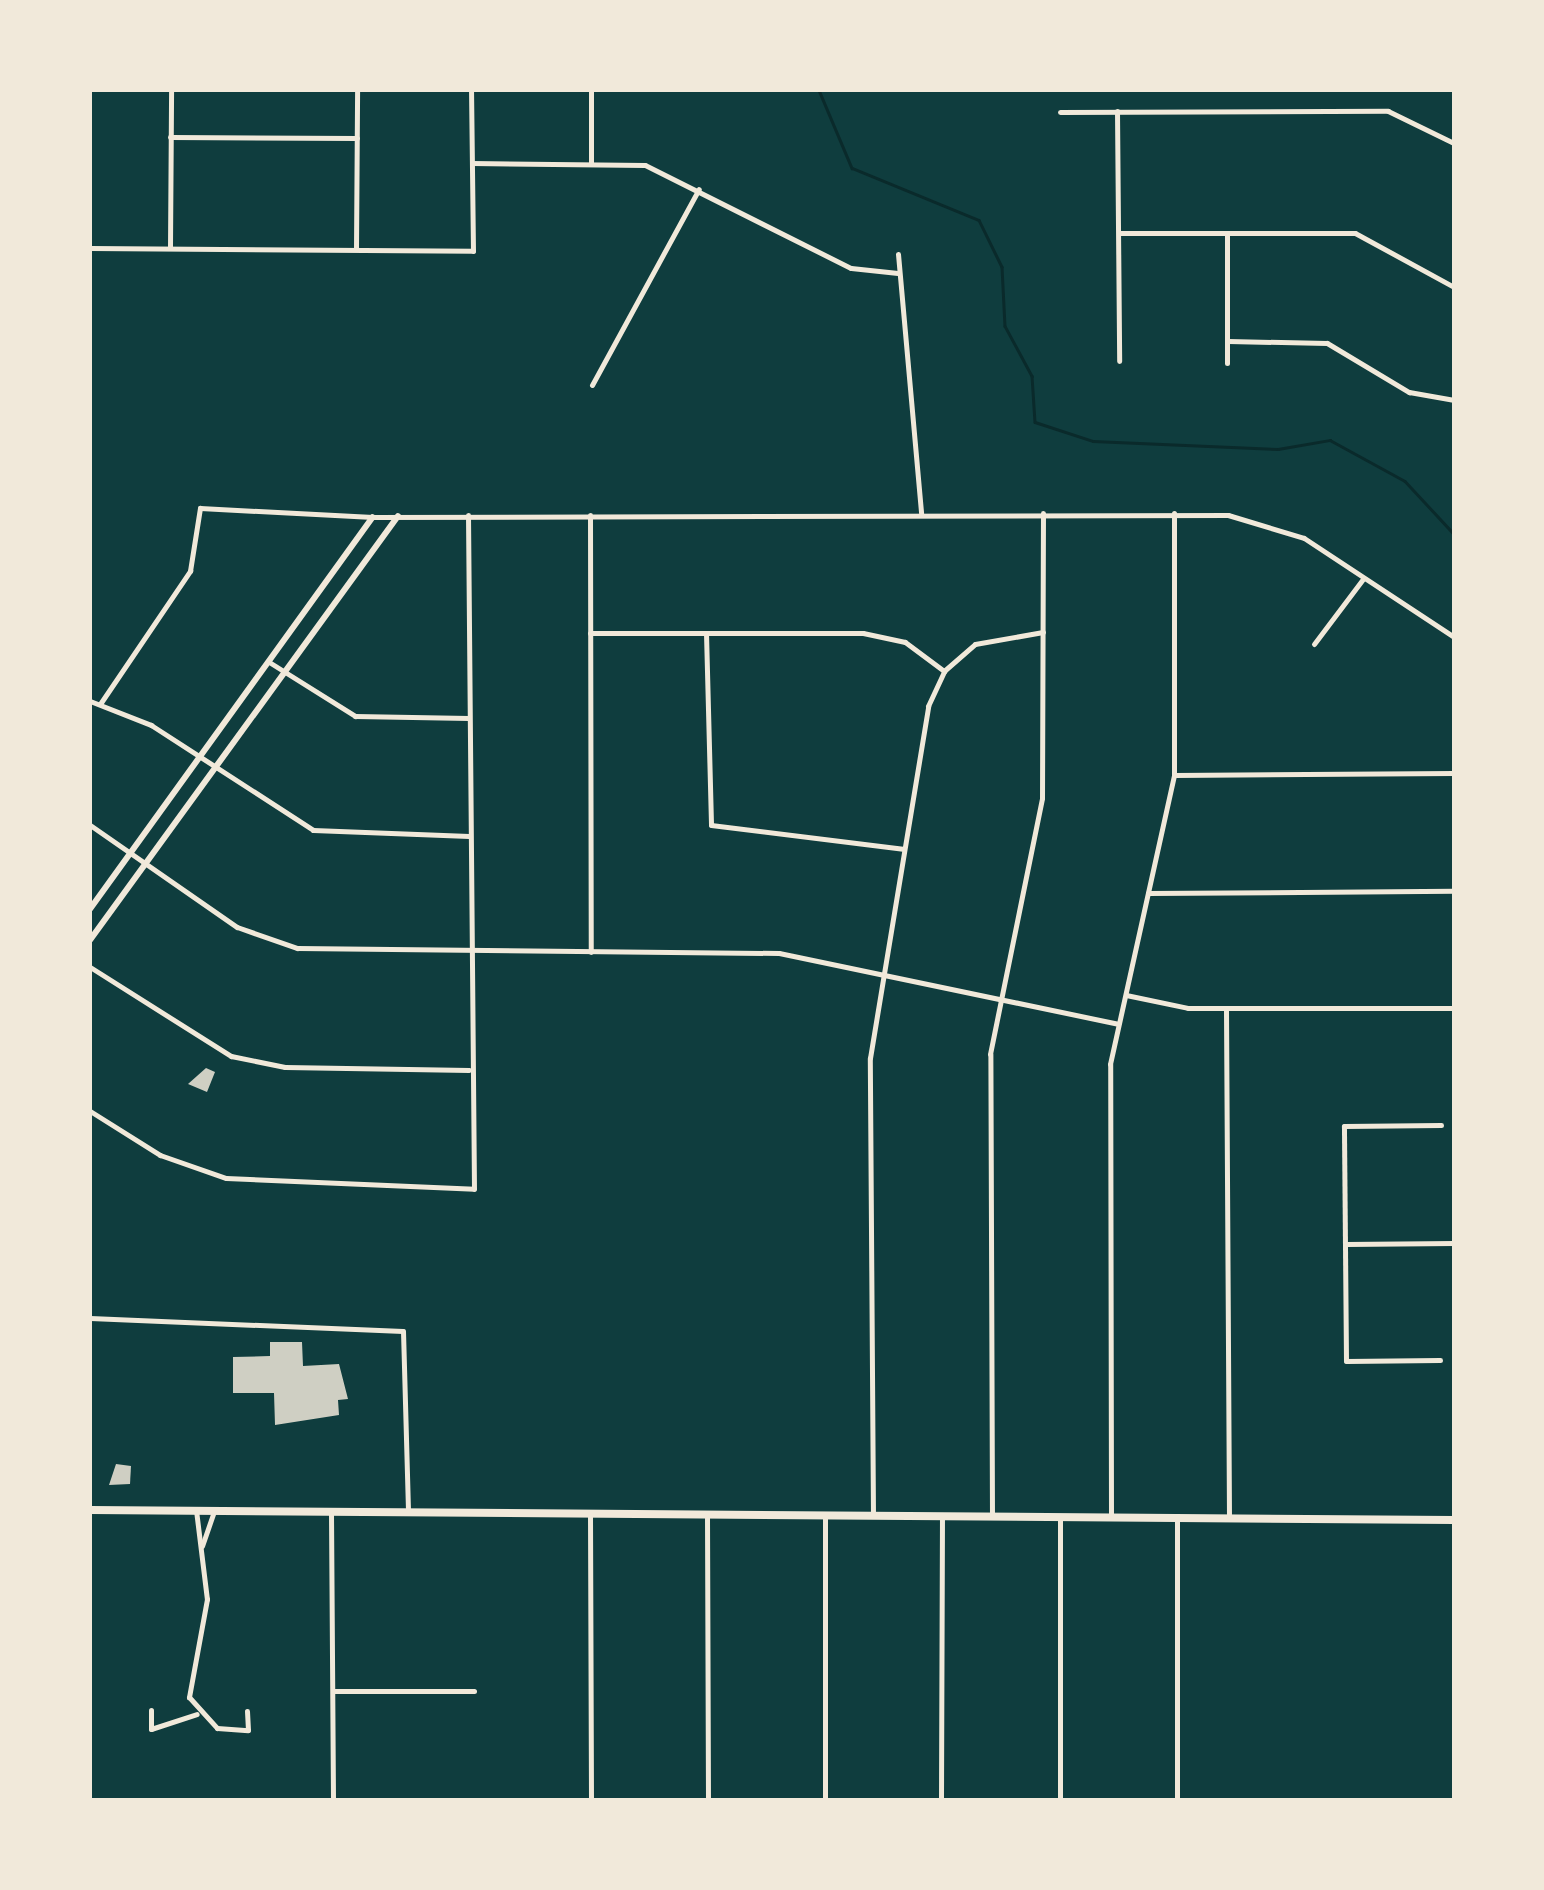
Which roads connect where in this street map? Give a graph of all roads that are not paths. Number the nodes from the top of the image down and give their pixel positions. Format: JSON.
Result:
{"nodes":[{"id":1,"x":171,"y":90,"type":"edge"},
{"id":2,"x":357,"y":90,"type":"edge"},
{"id":3,"x":470,"y":90,"type":"edge"},
{"id":4,"x":591,"y":90,"type":"edge"},
{"id":5,"x":1117,"y":111,"type":"junction"},
{"id":6,"x":1060,"y":112,"type":"dead end"},
{"id":7,"x":170,"y":137,"type":"junction"},
{"id":8,"x":357,"y":138,"type":"junction"},
{"id":9,"x":1454,"y":143,"type":"edge"},
{"id":10,"x":471,"y":163,"type":"junction"},
{"id":11,"x":591,"y":164,"type":"junction"},
{"id":12,"x":699,"y":190,"type":"junction"},
{"id":13,"x":1119,"y":233,"type":"junction"},
{"id":14,"x":1228,"y":233,"type":"junction"},
{"id":15,"x":90,"y":248,"type":"edge"},
{"id":16,"x":170,"y":248,"type":"junction"},
{"id":17,"x":356,"y":249,"type":"junction"},
{"id":18,"x":898,"y":254,"type":"dead end"},
{"id":19,"x":898,"y":273,"type":"junction"},
{"id":20,"x":1454,"y":286,"type":"edge"},
{"id":21,"x":1228,"y":342,"type":"junction"},
{"id":22,"x":1119,"y":361,"type":"dead end"},
{"id":23,"x":1227,"y":363,"type":"dead end"},
{"id":24,"x":592,"y":385,"type":"dead end"},
{"id":25,"x":1454,"y":400,"type":"edge"},
{"id":26,"x":1174,"y":512,"type":"junction"},
{"id":27,"x":921,"y":513,"type":"junction"},
{"id":28,"x":1043,"y":514,"type":"junction"},
{"id":29,"x":468,"y":515,"type":"junction"},
{"id":30,"x":590,"y":515,"type":"junction"},
{"id":31,"x":398,"y":516,"type":"junction"},
{"id":32,"x":373,"y":517,"type":"junction"},
{"id":33,"x":1363,"y":578,"type":"junction"},
{"id":34,"x":1042,"y":632,"type":"junction"},
{"id":35,"x":590,"y":633,"type":"junction"},
{"id":36,"x":706,"y":633,"type":"junction"},
{"id":37,"x":1454,"y":636,"type":"edge"},
{"id":38,"x":1314,"y":644,"type":"dead end"},
{"id":39,"x":269,"y":662,"type":"junction"},
{"id":40,"x":944,"y":671,"type":"junction"},
{"id":41,"x":284,"y":673,"type":"junction"},
{"id":42,"x":90,"y":702,"type":"edge"},
{"id":43,"x":100,"y":704,"type":"junction"},
{"id":44,"x":468,"y":718,"type":"junction"},
{"id":45,"x":200,"y":758,"type":"junction"},
{"id":46,"x":214,"y":769,"type":"junction"},
{"id":47,"x":1454,"y":774,"type":"edge"},
{"id":48,"x":1174,"y":775,"type":"junction"},
{"id":49,"x":90,"y":826,"type":"edge"},
{"id":50,"x":469,"y":836,"type":"junction"},
{"id":51,"x":903,"y":849,"type":"junction"},
{"id":52,"x":132,"y":851,"type":"junction"},
{"id":53,"x":146,"y":862,"type":"junction"},
{"id":54,"x":1454,"y":891,"type":"edge"},
{"id":55,"x":1148,"y":893,"type":"junction"},
{"id":56,"x":90,"y":908,"type":"edge"},
{"id":57,"x":90,"y":940,"type":"edge"},
{"id":58,"x":591,"y":952,"type":"junction"},
{"id":59,"x":470,"y":953,"type":"junction"},
{"id":60,"x":90,"y":967,"type":"edge"},
{"id":61,"x":882,"y":972,"type":"junction"},
{"id":62,"x":1126,"y":995,"type":"junction"},
{"id":63,"x":998,"y":998,"type":"junction"},
{"id":64,"x":1454,"y":1008,"type":"edge"},
{"id":65,"x":1226,"y":1010,"type":"junction"},
{"id":66,"x":1118,"y":1024,"type":"junction"},
{"id":67,"x":470,"y":1070,"type":"junction"},
{"id":68,"x":90,"y":1111,"type":"edge"},
{"id":69,"x":1441,"y":1126,"type":"dead end"},
{"id":70,"x":1454,"y":1243,"type":"edge"},
{"id":71,"x":1346,"y":1244,"type":"junction"},
{"id":72,"x":90,"y":1318,"type":"edge"},
{"id":73,"x":1440,"y":1360,"type":"dead end"},
{"id":74,"x":90,"y":1510,"type":"edge"},
{"id":75,"x":196,"y":1510,"type":"junction"},
{"id":76,"x":214,"y":1510,"type":"junction"},
{"id":77,"x":331,"y":1511,"type":"junction"},
{"id":78,"x":408,"y":1512,"type":"junction"},
{"id":79,"x":590,"y":1514,"type":"junction"},
{"id":80,"x":707,"y":1515,"type":"junction"},
{"id":81,"x":825,"y":1516,"type":"junction"},
{"id":82,"x":873,"y":1516,"type":"junction"},
{"id":83,"x":942,"y":1517,"type":"junction"},
{"id":84,"x":992,"y":1517,"type":"junction"},
{"id":85,"x":1060,"y":1518,"type":"junction"},
{"id":86,"x":1111,"y":1518,"type":"junction"},
{"id":87,"x":1176,"y":1518,"type":"junction"},
{"id":88,"x":1229,"y":1519,"type":"junction"},
{"id":89,"x":1454,"y":1520,"type":"edge"},
{"id":90,"x":202,"y":1546,"type":"junction"},
{"id":91,"x":333,"y":1691,"type":"junction"},
{"id":92,"x":474,"y":1691,"type":"dead end"},
{"id":93,"x":151,"y":1710,"type":"dead end"},
{"id":94,"x":247,"y":1710,"type":"dead end"},
{"id":95,"x":197,"y":1714,"type":"junction"},
{"id":96,"x":333,"y":1800,"type":"edge"},
{"id":97,"x":590,"y":1800,"type":"edge"},
{"id":98,"x":708,"y":1800,"type":"edge"},
{"id":99,"x":825,"y":1800,"type":"edge"},
{"id":100,"x":941,"y":1800,"type":"edge"},
{"id":101,"x":1060,"y":1800,"type":"edge"},
{"id":102,"x":1177,"y":1800,"type":"edge"}],
"edges":[{"from":1,"to":7,"type":"street"},
{"from":2,"to":8,"type":"street"},
{"from":3,"to":10,"type":"street"},
{"from":4,"to":11,"type":"street"},
{"from":5,"to":6,"type":"street"},
{"from":5,"to":9,"type":"street"},
{"from":5,"to":13,"type":"street"},
{"from":7,"to":8,"type":"street"},
{"from":7,"to":16,"type":"street"},
{"from":8,"to":17,"type":"street"},
{"from":10,"to":11,"type":"street"},
{"from":10,"to":17,"type":"street"},
{"from":11,"to":12,"type":"street"},
{"from":12,"to":19,"type":"street"},
{"from":12,"to":24,"type":"street"},
{"from":13,"to":14,"type":"street"},
{"from":13,"to":22,"type":"street"},
{"from":14,"to":20,"type":"street"},
{"from":14,"to":21,"type":"street"},
{"from":15,"to":16,"type":"street"},
{"from":16,"to":17,"type":"street"},
{"from":18,"to":19,"type":"street"},
{"from":19,"to":27,"type":"street"},
{"from":21,"to":23,"type":"street"},
{"from":21,"to":25,"type":"street"},
{"from":26,"to":28,"type":"street"},
{"from":26,"to":33,"type":"street"},
{"from":26,"to":48,"type":"street"},
{"from":27,"to":28,"type":"street"},
{"from":27,"to":30,"type":"street"},
{"from":28,"to":34,"type":"street"},
{"from":29,"to":30,"type":"street"},
{"from":29,"to":31,"type":"street"},
{"from":29,"to":44,"type":"street"},
{"from":30,"to":35,"type":"street"},
{"from":31,"to":32,"type":"street"},
{"from":31,"to":41,"type":"street"},
{"from":32,"to":39,"type":"street"},
{"from":32,"to":43,"type":"street"},
{"from":33,"to":37,"type":"street"},
{"from":33,"to":38,"type":"street"},
{"from":34,"to":40,"type":"street"},
{"from":34,"to":63,"type":"street"},
{"from":35,"to":36,"type":"street"},
{"from":35,"to":58,"type":"street"},
{"from":36,"to":40,"type":"street"},
{"from":36,"to":51,"type":"street"},
{"from":39,"to":41,"type":"street"},
{"from":39,"to":45,"type":"street"},
{"from":40,"to":51,"type":"street"},
{"from":41,"to":44,"type":"street"},
{"from":41,"to":46,"type":"street"},
{"from":42,"to":43,"type":"street"},
{"from":43,"to":45,"type":"street"},
{"from":44,"to":50,"type":"street"},
{"from":45,"to":46,"type":"street"},
{"from":45,"to":52,"type":"street"},
{"from":46,"to":50,"type":"street"},
{"from":46,"to":53,"type":"street"},
{"from":47,"to":48,"type":"street"},
{"from":48,"to":55,"type":"street"},
{"from":49,"to":52,"type":"street"},
{"from":50,"to":59,"type":"street"},
{"from":51,"to":61,"type":"street"},
{"from":52,"to":53,"type":"street"},
{"from":52,"to":56,"type":"street"},
{"from":53,"to":57,"type":"street"},
{"from":53,"to":59,"type":"street"},
{"from":54,"to":55,"type":"street"},
{"from":55,"to":62,"type":"street"},
{"from":58,"to":59,"type":"street"},
{"from":58,"to":61,"type":"street"},
{"from":59,"to":67,"type":"street"},
{"from":60,"to":67,"type":"street"},
{"from":61,"to":63,"type":"street"},
{"from":61,"to":82,"type":"street"},
{"from":62,"to":65,"type":"street"},
{"from":62,"to":66,"type":"street"},
{"from":63,"to":66,"type":"street"},
{"from":63,"to":84,"type":"street"},
{"from":64,"to":65,"type":"street"},
{"from":65,"to":88,"type":"street"},
{"from":66,"to":86,"type":"street"},
{"from":67,"to":68,"type":"street"},
{"from":69,"to":71,"type":"street"},
{"from":70,"to":71,"type":"street"},
{"from":71,"to":73,"type":"street"},
{"from":72,"to":78,"type":"street"},
{"from":74,"to":75,"type":"main road"},
{"from":75,"to":76,"type":"main road"},
{"from":75,"to":90,"type":"street"},
{"from":76,"to":77,"type":"main road"},
{"from":76,"to":90,"type":"street"},
{"from":77,"to":78,"type":"main road"},
{"from":77,"to":91,"type":"street"},
{"from":78,"to":79,"type":"main road"},
{"from":79,"to":80,"type":"main road"},
{"from":79,"to":97,"type":"street"},
{"from":80,"to":81,"type":"main road"},
{"from":80,"to":98,"type":"street"},
{"from":81,"to":82,"type":"main road"},
{"from":81,"to":99,"type":"street"},
{"from":82,"to":83,"type":"main road"},
{"from":83,"to":84,"type":"main road"},
{"from":83,"to":100,"type":"street"},
{"from":84,"to":85,"type":"main road"},
{"from":85,"to":86,"type":"main road"},
{"from":85,"to":101,"type":"street"},
{"from":86,"to":87,"type":"main road"},
{"from":87,"to":88,"type":"main road"},
{"from":87,"to":102,"type":"street"},
{"from":88,"to":89,"type":"main road"},
{"from":90,"to":95,"type":"street"},
{"from":91,"to":92,"type":"street"},
{"from":91,"to":96,"type":"street"},
{"from":93,"to":95,"type":"street"},
{"from":94,"to":95,"type":"street"}]}
